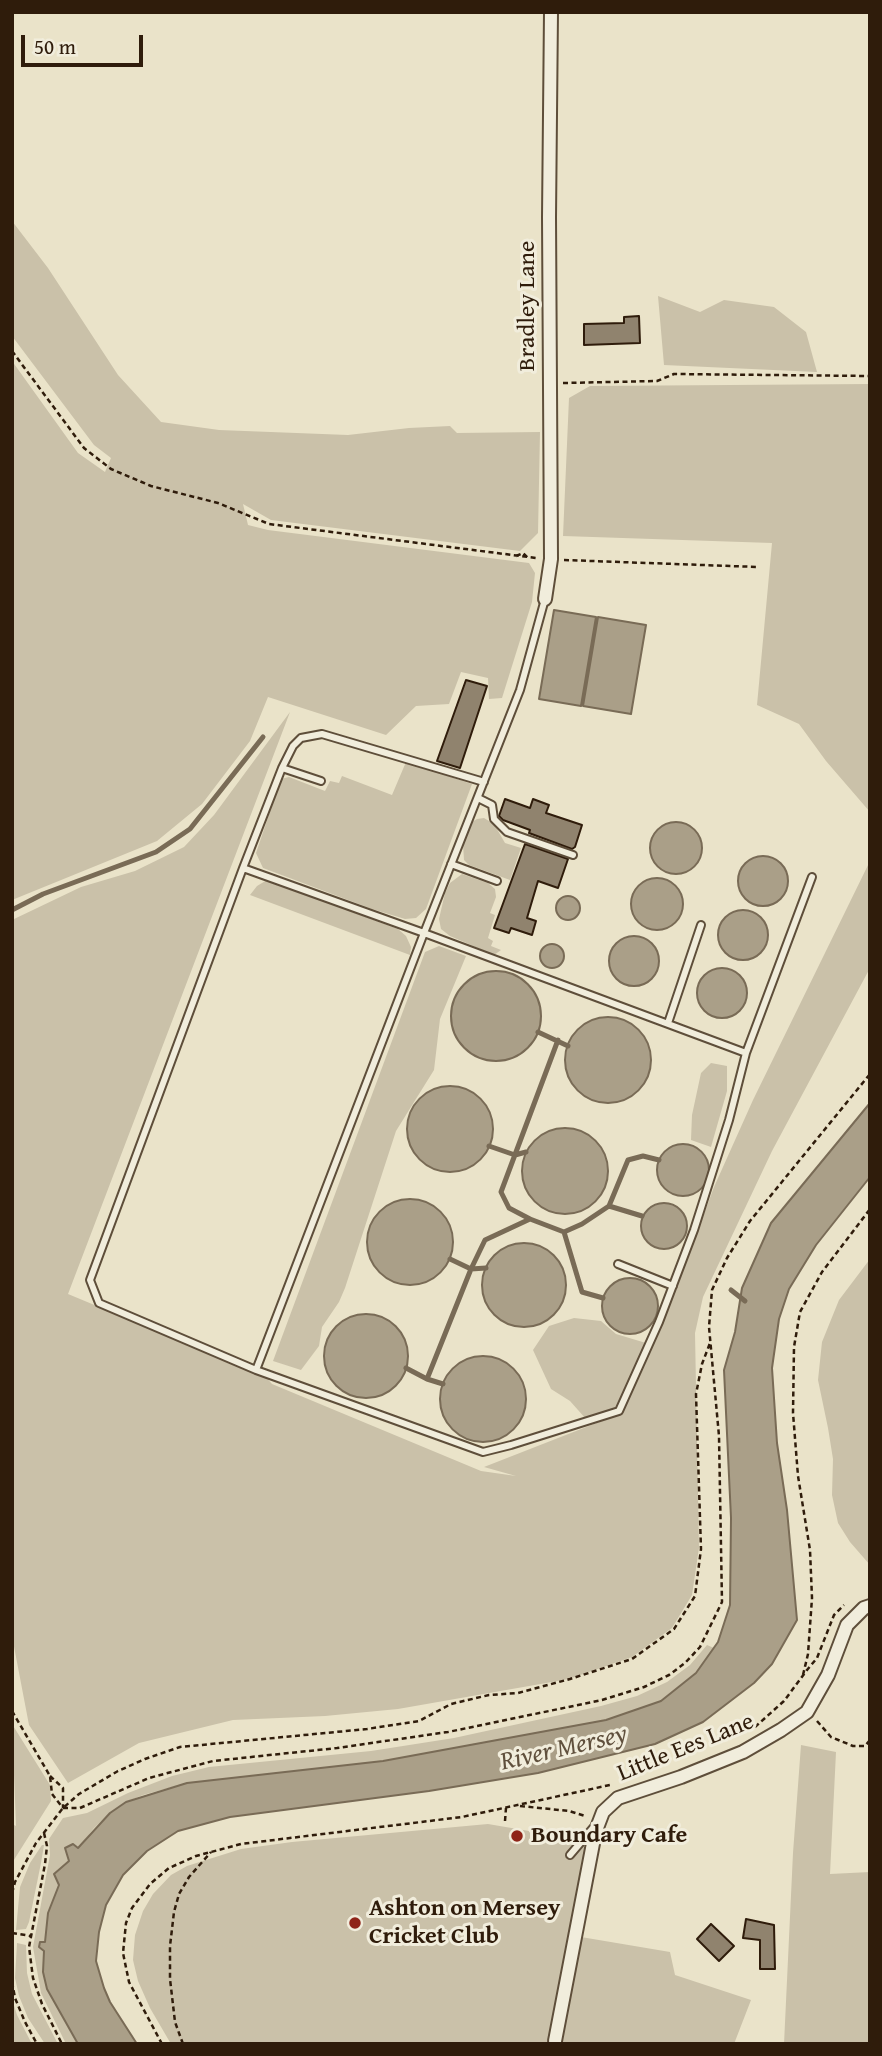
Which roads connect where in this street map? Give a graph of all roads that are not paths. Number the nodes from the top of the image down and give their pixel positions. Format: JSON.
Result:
{"nodes":[{"id":1,"x":551,"y":12,"type":"edge"},
{"id":2,"x":545,"y":599,"type":"joint"},
{"id":3,"x":282,"y":768,"type":"junction"},
{"id":4,"x":321,"y":781,"type":"dead end"},
{"id":5,"x":484,"y":782,"type":"junction"},
{"id":6,"x":478,"y":798,"type":"junction"},
{"id":7,"x":573,"y":855,"type":"dead end"},
{"id":8,"x":451,"y":864,"type":"junction"},
{"id":9,"x":243,"y":868,"type":"junction"},
{"id":10,"x":812,"y":877,"type":"dead end"},
{"id":11,"x":497,"y":881,"type":"dead end"},
{"id":12,"x":701,"y":925,"type":"dead end"},
{"id":13,"x":424,"y":933,"type":"junction"},
{"id":14,"x":668,"y":1023,"type":"junction"},
{"id":15,"x":746,"y":1053,"type":"junction"},
{"id":16,"x":618,"y":1264,"type":"dead end"},
{"id":17,"x":673,"y":1286,"type":"junction"},
{"id":18,"x":256,"y":1370,"type":"junction"},
{"id":19,"x":870,"y":1606,"type":"edge"},
{"id":20,"x":598,"y":1821,"type":"junction"},
{"id":21,"x":570,"y":1855,"type":"dead end"},
{"id":22,"x":554,"y":2043,"type":"edge"}],
"edges":[{"from":1,"to":2,"type":"street","name":"Bradley Lane"},
{"from":2,"to":5,"type":"lane"},
{"from":3,"to":4,"type":"lane"},
{"from":3,"to":5,"type":"lane"},
{"from":3,"to":9,"type":"lane"},
{"from":5,"to":6,"type":"lane"},
{"from":6,"to":7,"type":"lane"},
{"from":6,"to":8,"type":"lane"},
{"from":8,"to":11,"type":"lane"},
{"from":8,"to":13,"type":"lane"},
{"from":9,"to":13,"type":"lane"},
{"from":9,"to":18,"type":"lane"},
{"from":10,"to":15,"type":"lane"},
{"from":12,"to":14,"type":"lane"},
{"from":13,"to":14,"type":"lane"},
{"from":13,"to":18,"type":"lane"},
{"from":14,"to":15,"type":"lane"},
{"from":15,"to":17,"type":"lane"},
{"from":16,"to":17,"type":"lane"},
{"from":17,"to":18,"type":"lane"},
{"from":19,"to":20,"type":"street","name":"Little Ees Lane"},
{"from":20,"to":21,"type":"lane"},
{"from":20,"to":22,"type":"street"}]}
